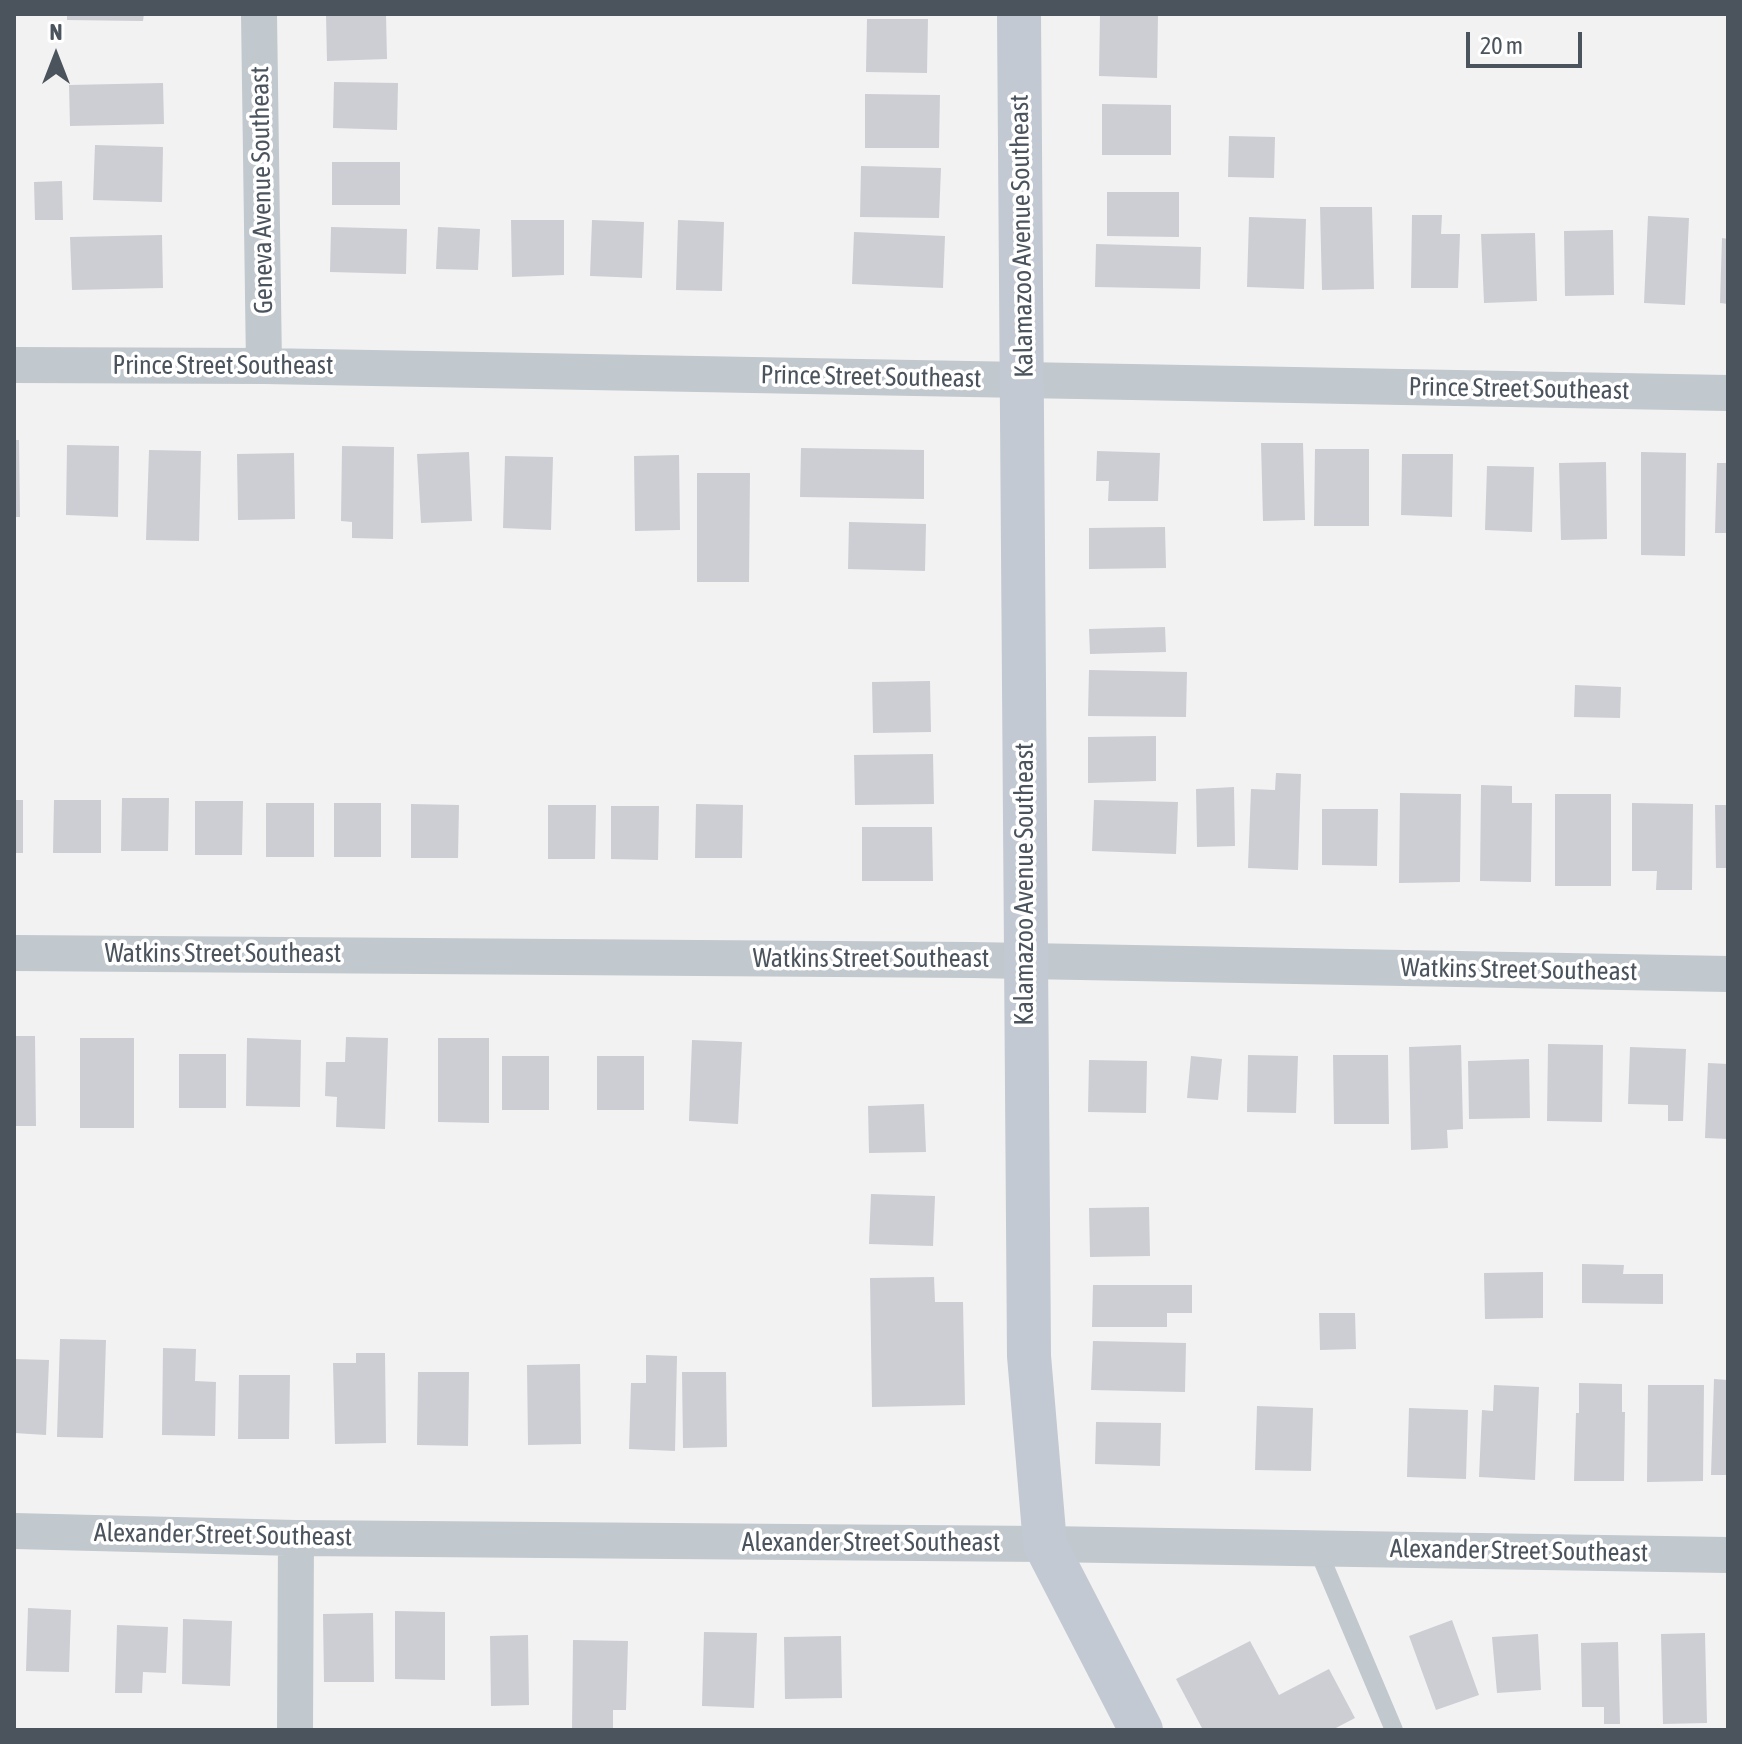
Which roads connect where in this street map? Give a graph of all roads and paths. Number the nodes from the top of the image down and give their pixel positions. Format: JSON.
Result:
{"nodes":[{"id":1,"x":259,"y":14,"type":"edge"},
{"id":2,"x":1019,"y":14,"type":"edge"},
{"id":3,"x":14,"y":365,"type":"edge"},
{"id":4,"x":264,"y":366,"type":"junction"},
{"id":5,"x":1023,"y":381,"type":"junction"},
{"id":6,"x":1728,"y":393,"type":"edge"},
{"id":7,"x":14,"y":953,"type":"edge"},
{"id":8,"x":1025,"y":960,"type":"junction"},
{"id":9,"x":1728,"y":974,"type":"edge"},
{"id":10,"x":14,"y":1531,"type":"edge"},
{"id":11,"x":296,"y":1538,"type":"junction"},
{"id":12,"x":1045,"y":1544,"type":"junction"},
{"id":13,"x":1317,"y":1548,"type":"junction"},
{"id":14,"x":1728,"y":1555,"type":"edge"},
{"id":15,"x":295,"y":1730,"type":"edge"},
{"id":16,"x":1141,"y":1730,"type":"edge"},
{"id":17,"x":1394,"y":1730,"type":"edge"}],
"edges":[{"from":1,"to":4,"type":"street","name":"Geneva Avenue Southeast"},
{"from":2,"to":5,"type":"street","name":"Kalamazoo Avenue Southeast"},
{"from":3,"to":4,"type":"street","name":"Prince Street Southeast"},
{"from":4,"to":5,"type":"street","name":"Prince Street Southeast"},
{"from":5,"to":6,"type":"street","name":"Prince Street Southeast"},
{"from":5,"to":8,"type":"street","name":"Kalamazoo Avenue Southeast"},
{"from":7,"to":8,"type":"street","name":"Watkins Street Southeast"},
{"from":8,"to":9,"type":"street","name":"Watkins Street Southeast"},
{"from":8,"to":12,"type":"street","name":"Kalamazoo Avenue Southeast"},
{"from":10,"to":11,"type":"street","name":"Alexander Street Southeast"},
{"from":11,"to":12,"type":"street","name":"Alexander Street Southeast"},
{"from":11,"to":15,"type":"street"},
{"from":12,"to":13,"type":"street","name":"Alexander Street Southeast"},
{"from":12,"to":16,"type":"street","name":"Kalamazoo Avenue Southeast"},
{"from":13,"to":14,"type":"street","name":"Alexander Street Southeast"},
{"from":13,"to":17,"type":"lane"}]}
